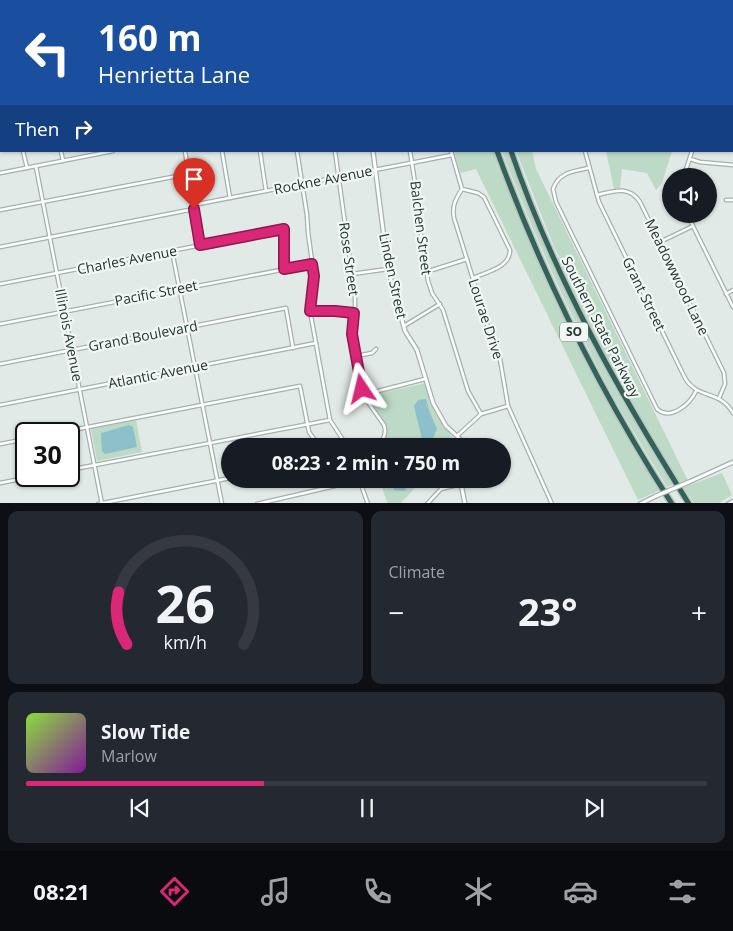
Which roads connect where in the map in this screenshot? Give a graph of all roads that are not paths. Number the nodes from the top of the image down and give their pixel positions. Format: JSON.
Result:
{"nodes":[{"id":1,"x":23,"y":152,"type":"edge"},
{"id":2,"x":61,"y":152,"type":"edge"},
{"id":3,"x":185,"y":152,"type":"edge"},
{"id":4,"x":222,"y":152,"type":"edge"},
{"id":5,"x":260,"y":152,"type":"edge"},
{"id":6,"x":297,"y":152,"type":"edge"},
{"id":7,"x":335,"y":152,"type":"edge"},
{"id":8,"x":373,"y":152,"type":"edge"},
{"id":9,"x":410,"y":152,"type":"edge"},
{"id":10,"x":497,"y":152,"type":"edge"},
{"id":11,"x":511,"y":152,"type":"edge"},
{"id":12,"x":585,"y":152,"type":"edge"},
{"id":13,"x":692,"y":152,"type":"edge"},
{"id":14,"x":99,"y":153,"type":"edge"},
{"id":15,"x":452,"y":153,"type":"edge"},
{"id":16,"x":690,"y":159,"type":"junction"},
{"id":17,"x":63,"y":161,"type":"junction"},
{"id":18,"x":412,"y":163,"type":"junction"},
{"id":19,"x":733,"y":165,"type":"edge"},
{"id":20,"x":36,"y":167,"type":"junction"},
{"id":21,"x":27,"y":168,"type":"junction"},
{"id":22,"x":589,"y":168,"type":"junction"},
{"id":23,"x":687,"y":168,"type":"edge"},
{"id":24,"x":376,"y":170,"type":"junction"},
{"id":25,"x":0,"y":173,"type":"edge"},
{"id":26,"x":188,"y":174,"type":"junction"},
{"id":27,"x":339,"y":177,"type":"junction"},
{"id":28,"x":302,"y":184,"type":"junction"},
{"id":29,"x":462,"y":189,"type":"junction"},
{"id":30,"x":266,"y":191,"type":"junction"},
{"id":31,"x":596,"y":195,"type":"junction"},
{"id":32,"x":230,"y":198,"type":"junction"},
{"id":33,"x":726,"y":200,"type":"dead end"},
{"id":34,"x":733,"y":200,"type":"edge"},
{"id":35,"x":43,"y":202,"type":"junction"},
{"id":36,"x":194,"y":207,"type":"junction"},
{"id":37,"x":0,"y":210,"type":"edge"},
{"id":38,"x":692,"y":223,"type":"edge"},
{"id":39,"x":693,"y":226,"type":"junction"},
{"id":40,"x":50,"y":237,"type":"junction"},
{"id":41,"x":660,"y":242,"type":"junction"},
{"id":42,"x":200,"y":245,"type":"junction"},
{"id":43,"x":0,"y":246,"type":"edge"},
{"id":44,"x":172,"y":251,"type":"junction"},
{"id":45,"x":467,"y":260,"type":"junction"},
{"id":46,"x":312,"y":264,"type":"junction"},
{"id":47,"x":284,"y":269,"type":"junction"},
{"id":48,"x":388,"y":269,"type":"junction"},
{"id":49,"x":426,"y":272,"type":"junction"},
{"id":50,"x":57,"y":273,"type":"junction"},
{"id":51,"x":352,"y":274,"type":"junction"},
{"id":52,"x":473,"y":278,"type":"junction"},
{"id":53,"x":0,"y":284,"type":"edge"},
{"id":54,"x":180,"y":289,"type":"junction"},
{"id":55,"x":733,"y":290,"type":"edge"},
{"id":56,"x":726,"y":294,"type":"junction"},
{"id":57,"x":440,"y":304,"type":"junction"},
{"id":58,"x":733,"y":307,"type":"edge"},
{"id":59,"x":64,"y":311,"type":"junction"},
{"id":60,"x":310,"y":311,"type":"junction"},
{"id":61,"x":354,"y":313,"type":"junction"},
{"id":62,"x":0,"y":324,"type":"edge"},
{"id":63,"x":404,"y":326,"type":"junction"},
{"id":64,"x":187,"y":328,"type":"junction"},
{"id":65,"x":316,"y":343,"type":"junction"},
{"id":66,"x":293,"y":348,"type":"junction"},
{"id":67,"x":376,"y":349,"type":"dead end"},
{"id":68,"x":72,"y":350,"type":"junction"},
{"id":69,"x":356,"y":356,"type":"junction"},
{"id":70,"x":0,"y":364,"type":"edge"},
{"id":71,"x":195,"y":367,"type":"junction"},
{"id":72,"x":426,"y":379,"type":"junction"},
{"id":73,"x":79,"y":389,"type":"junction"},
{"id":74,"x":696,"y":390,"type":"junction"},
{"id":75,"x":365,"y":398,"type":"junction"},
{"id":76,"x":719,"y":398,"type":"junction"},
{"id":77,"x":0,"y":405,"type":"edge"},
{"id":78,"x":203,"y":405,"type":"junction"},
{"id":79,"x":508,"y":406,"type":"junction"},
{"id":80,"x":733,"y":413,"type":"edge"},
{"id":81,"x":480,"y":414,"type":"junction"},
{"id":82,"x":330,"y":420,"type":"junction"},
{"id":83,"x":307,"y":424,"type":"junction"},
{"id":84,"x":87,"y":427,"type":"junction"},
{"id":85,"x":80,"y":428,"type":"edge"},
{"id":86,"x":456,"y":436,"type":"joint"},
{"id":87,"x":313,"y":438,"type":"edge"},
{"id":88,"x":342,"y":438,"type":"edge"},
{"id":89,"x":384,"y":438,"type":"edge"},
{"id":90,"x":15,"y":441,"type":"edge"},
{"id":91,"x":210,"y":442,"type":"junction"},
{"id":92,"x":0,"y":444,"type":"edge"},
{"id":93,"x":733,"y":462,"type":"edge"},
{"id":94,"x":94,"y":465,"type":"junction"},
{"id":95,"x":80,"y":468,"type":"edge"},
{"id":96,"x":15,"y":480,"type":"edge"},
{"id":97,"x":218,"y":480,"type":"junction"},
{"id":98,"x":221,"y":480,"type":"edge"},
{"id":99,"x":0,"y":483,"type":"edge"},
{"id":100,"x":326,"y":488,"type":"edge"},
{"id":101,"x":362,"y":488,"type":"edge"},
{"id":102,"x":445,"y":488,"type":"edge"},
{"id":103,"x":462,"y":488,"type":"edge"},
{"id":104,"x":100,"y":503,"type":"edge"},
{"id":105,"x":222,"y":503,"type":"edge"},
{"id":106,"x":261,"y":503,"type":"edge"},
{"id":107,"x":368,"y":503,"type":"edge"},
{"id":108,"x":428,"y":503,"type":"edge"},
{"id":109,"x":465,"y":503,"type":"edge"},
{"id":110,"x":552,"y":503,"type":"edge"},
{"id":111,"x":642,"y":503,"type":"edge"},
{"id":112,"x":671,"y":503,"type":"edge"},
{"id":113,"x":688,"y":503,"type":"edge"}],
"edges":[{"from":1,"to":21,"type":"street"},
{"from":2,"to":17,"type":"street"},
{"from":3,"to":26,"type":"street"},
{"from":4,"to":32,"type":"street"},
{"from":5,"to":30,"type":"street"},
{"from":6,"to":28,"type":"street"},
{"from":7,"to":27,"type":"street","name":"Rose Street"},
{"from":8,"to":24,"type":"street","name":"Linden Street"},
{"from":9,"to":18,"type":"street","name":"Balchen Street"},
{"from":10,"to":112,"type":"highway","name":"Southern State Parkway","number":"SO"},
{"from":11,"to":113,"type":"highway","name":"Southern State Parkway","number":"SO"},
{"from":12,"to":22,"type":"street","name":"Grant Street"},
{"from":13,"to":16,"type":"street"},
{"from":14,"to":17,"type":"street"},
{"from":15,"to":18,"type":"street","name":"Rockne Avenue"},
{"from":15,"to":29,"type":"street"},
{"from":16,"to":19,"type":"street"},
{"from":16,"to":23,"type":"street"},
{"from":17,"to":20,"type":"street"},
{"from":18,"to":24,"type":"street","name":"Rockne Avenue"},
{"from":18,"to":49,"type":"street","name":"Balchen Street"},
{"from":20,"to":21,"type":"street"},
{"from":20,"to":35,"type":"street","name":"Illinois Avenue"},
{"from":21,"to":25,"type":"street"},
{"from":22,"to":31,"type":"street","name":"Grant Street"},
{"from":22,"to":74,"type":"street"},
{"from":24,"to":27,"type":"street","name":"Rockne Avenue"},
{"from":24,"to":48,"type":"street","name":"Linden Street"},
{"from":26,"to":35,"type":"street"},
{"from":26,"to":36,"type":"street"},
{"from":27,"to":28,"type":"street","name":"Rockne Avenue"},
{"from":27,"to":51,"type":"street","name":"Rose Street"},
{"from":28,"to":30,"type":"street","name":"Rockne Avenue"},
{"from":28,"to":46,"type":"street"},
{"from":29,"to":45,"type":"street","name":"Lourae Drive"},
{"from":29,"to":52,"type":"street"},
{"from":30,"to":32,"type":"street","name":"Rockne Avenue"},
{"from":31,"to":41,"type":"street","name":"Meadowwood Lane"},
{"from":31,"to":74,"type":"street","name":"Grant Street"},
{"from":32,"to":36,"type":"street","name":"Rockne Avenue"},
{"from":33,"to":34,"type":"street"},
{"from":35,"to":37,"type":"street"},
{"from":35,"to":40,"type":"street","name":"Illinois Avenue"},
{"from":36,"to":40,"type":"street","name":"Rockne Avenue"},
{"from":36,"to":42,"type":"street"},
{"from":38,"to":39,"type":"street"},
{"from":39,"to":41,"type":"street"},
{"from":39,"to":56,"type":"street"},
{"from":40,"to":43,"type":"street","name":"Rockne Avenue"},
{"from":40,"to":50,"type":"street","name":"Illinois Avenue"},
{"from":41,"to":76,"type":"street","name":"Meadowwood Lane"},
{"from":42,"to":44,"type":"street","name":"Charles Avenue"},
{"from":42,"to":47,"type":"street","name":"Charles Avenue"},
{"from":44,"to":50,"type":"street","name":"Charles Avenue"},
{"from":44,"to":54,"type":"street"},
{"from":45,"to":49,"type":"street"},
{"from":45,"to":52,"type":"street","name":"Lourae Drive"},
{"from":46,"to":47,"type":"street","name":"Pacific Street"},
{"from":46,"to":60,"type":"street"},
{"from":47,"to":54,"type":"street","name":"Pacific Street"},
{"from":48,"to":51,"type":"street"},
{"from":48,"to":63,"type":"street","name":"Linden Street"},
{"from":49,"to":57,"type":"street","name":"Balchen Street"},
{"from":50,"to":53,"type":"street","name":"Charles Avenue"},
{"from":50,"to":59,"type":"street","name":"Illinois Avenue"},
{"from":51,"to":61,"type":"street","name":"Rose Street"},
{"from":52,"to":79,"type":"street","name":"Lourae Drive"},
{"from":54,"to":59,"type":"street","name":"Pacific Street"},
{"from":54,"to":64,"type":"street"},
{"from":55,"to":56,"type":"street"},
{"from":56,"to":58,"type":"street"},
{"from":57,"to":63,"type":"street"},
{"from":57,"to":81,"type":"street","name":"Balchen Street"},
{"from":59,"to":62,"type":"street","name":"Pacific Street"},
{"from":59,"to":68,"type":"street","name":"Illinois Avenue"},
{"from":60,"to":61,"type":"street"},
{"from":60,"to":65,"type":"street"},
{"from":61,"to":69,"type":"street","name":"Rose Street"},
{"from":63,"to":72,"type":"street","name":"Linden Street"},
{"from":64,"to":66,"type":"street","name":"Grand Boulevard"},
{"from":64,"to":68,"type":"street","name":"Grand Boulevard"},
{"from":64,"to":71,"type":"street"},
{"from":65,"to":66,"type":"street","name":"Atlantic Avenue"},
{"from":65,"to":82,"type":"street"},
{"from":66,"to":71,"type":"street","name":"Atlantic Avenue"},
{"from":67,"to":69,"type":"street"},
{"from":68,"to":70,"type":"street","name":"Grand Boulevard"},
{"from":68,"to":73,"type":"street","name":"Illinois Avenue"},
{"from":69,"to":75,"type":"street","name":"Rose Street"},
{"from":71,"to":73,"type":"street","name":"Atlantic Avenue"},
{"from":71,"to":78,"type":"street"},
{"from":72,"to":75,"type":"street"},
{"from":72,"to":86,"type":"street","name":"Linden Street"},
{"from":73,"to":77,"type":"street","name":"Atlantic Avenue"},
{"from":73,"to":84,"type":"street","name":"Illinois Avenue"},
{"from":74,"to":76,"type":"street"},
{"from":75,"to":89,"type":"street","name":"Rose Street"},
{"from":76,"to":80,"type":"street"},
{"from":78,"to":83,"type":"street"},
{"from":78,"to":84,"type":"street"},
{"from":78,"to":91,"type":"street"},
{"from":79,"to":81,"type":"street"},
{"from":79,"to":110,"type":"street","name":"Lourae Drive"},
{"from":81,"to":86,"type":"street"},
{"from":82,"to":83,"type":"street"},
{"from":82,"to":88,"type":"street"},
{"from":83,"to":87,"type":"street"},
{"from":83,"to":91,"type":"street"},
{"from":84,"to":85,"type":"street"},
{"from":84,"to":94,"type":"street","name":"Illinois Avenue"},
{"from":90,"to":92,"type":"street"},
{"from":91,"to":94,"type":"street"},
{"from":91,"to":97,"type":"street"},
{"from":93,"to":111,"type":"street","bridge":true},
{"from":94,"to":95,"type":"street"},
{"from":94,"to":104,"type":"street","name":"Illinois Avenue"},
{"from":96,"to":99,"type":"street"},
{"from":97,"to":98,"type":"street"},
{"from":97,"to":104,"type":"street"},
{"from":97,"to":105,"type":"street"},
{"from":100,"to":106,"type":"street"},
{"from":101,"to":107,"type":"street"},
{"from":102,"to":108,"type":"street"},
{"from":103,"to":109,"type":"street"}]}
